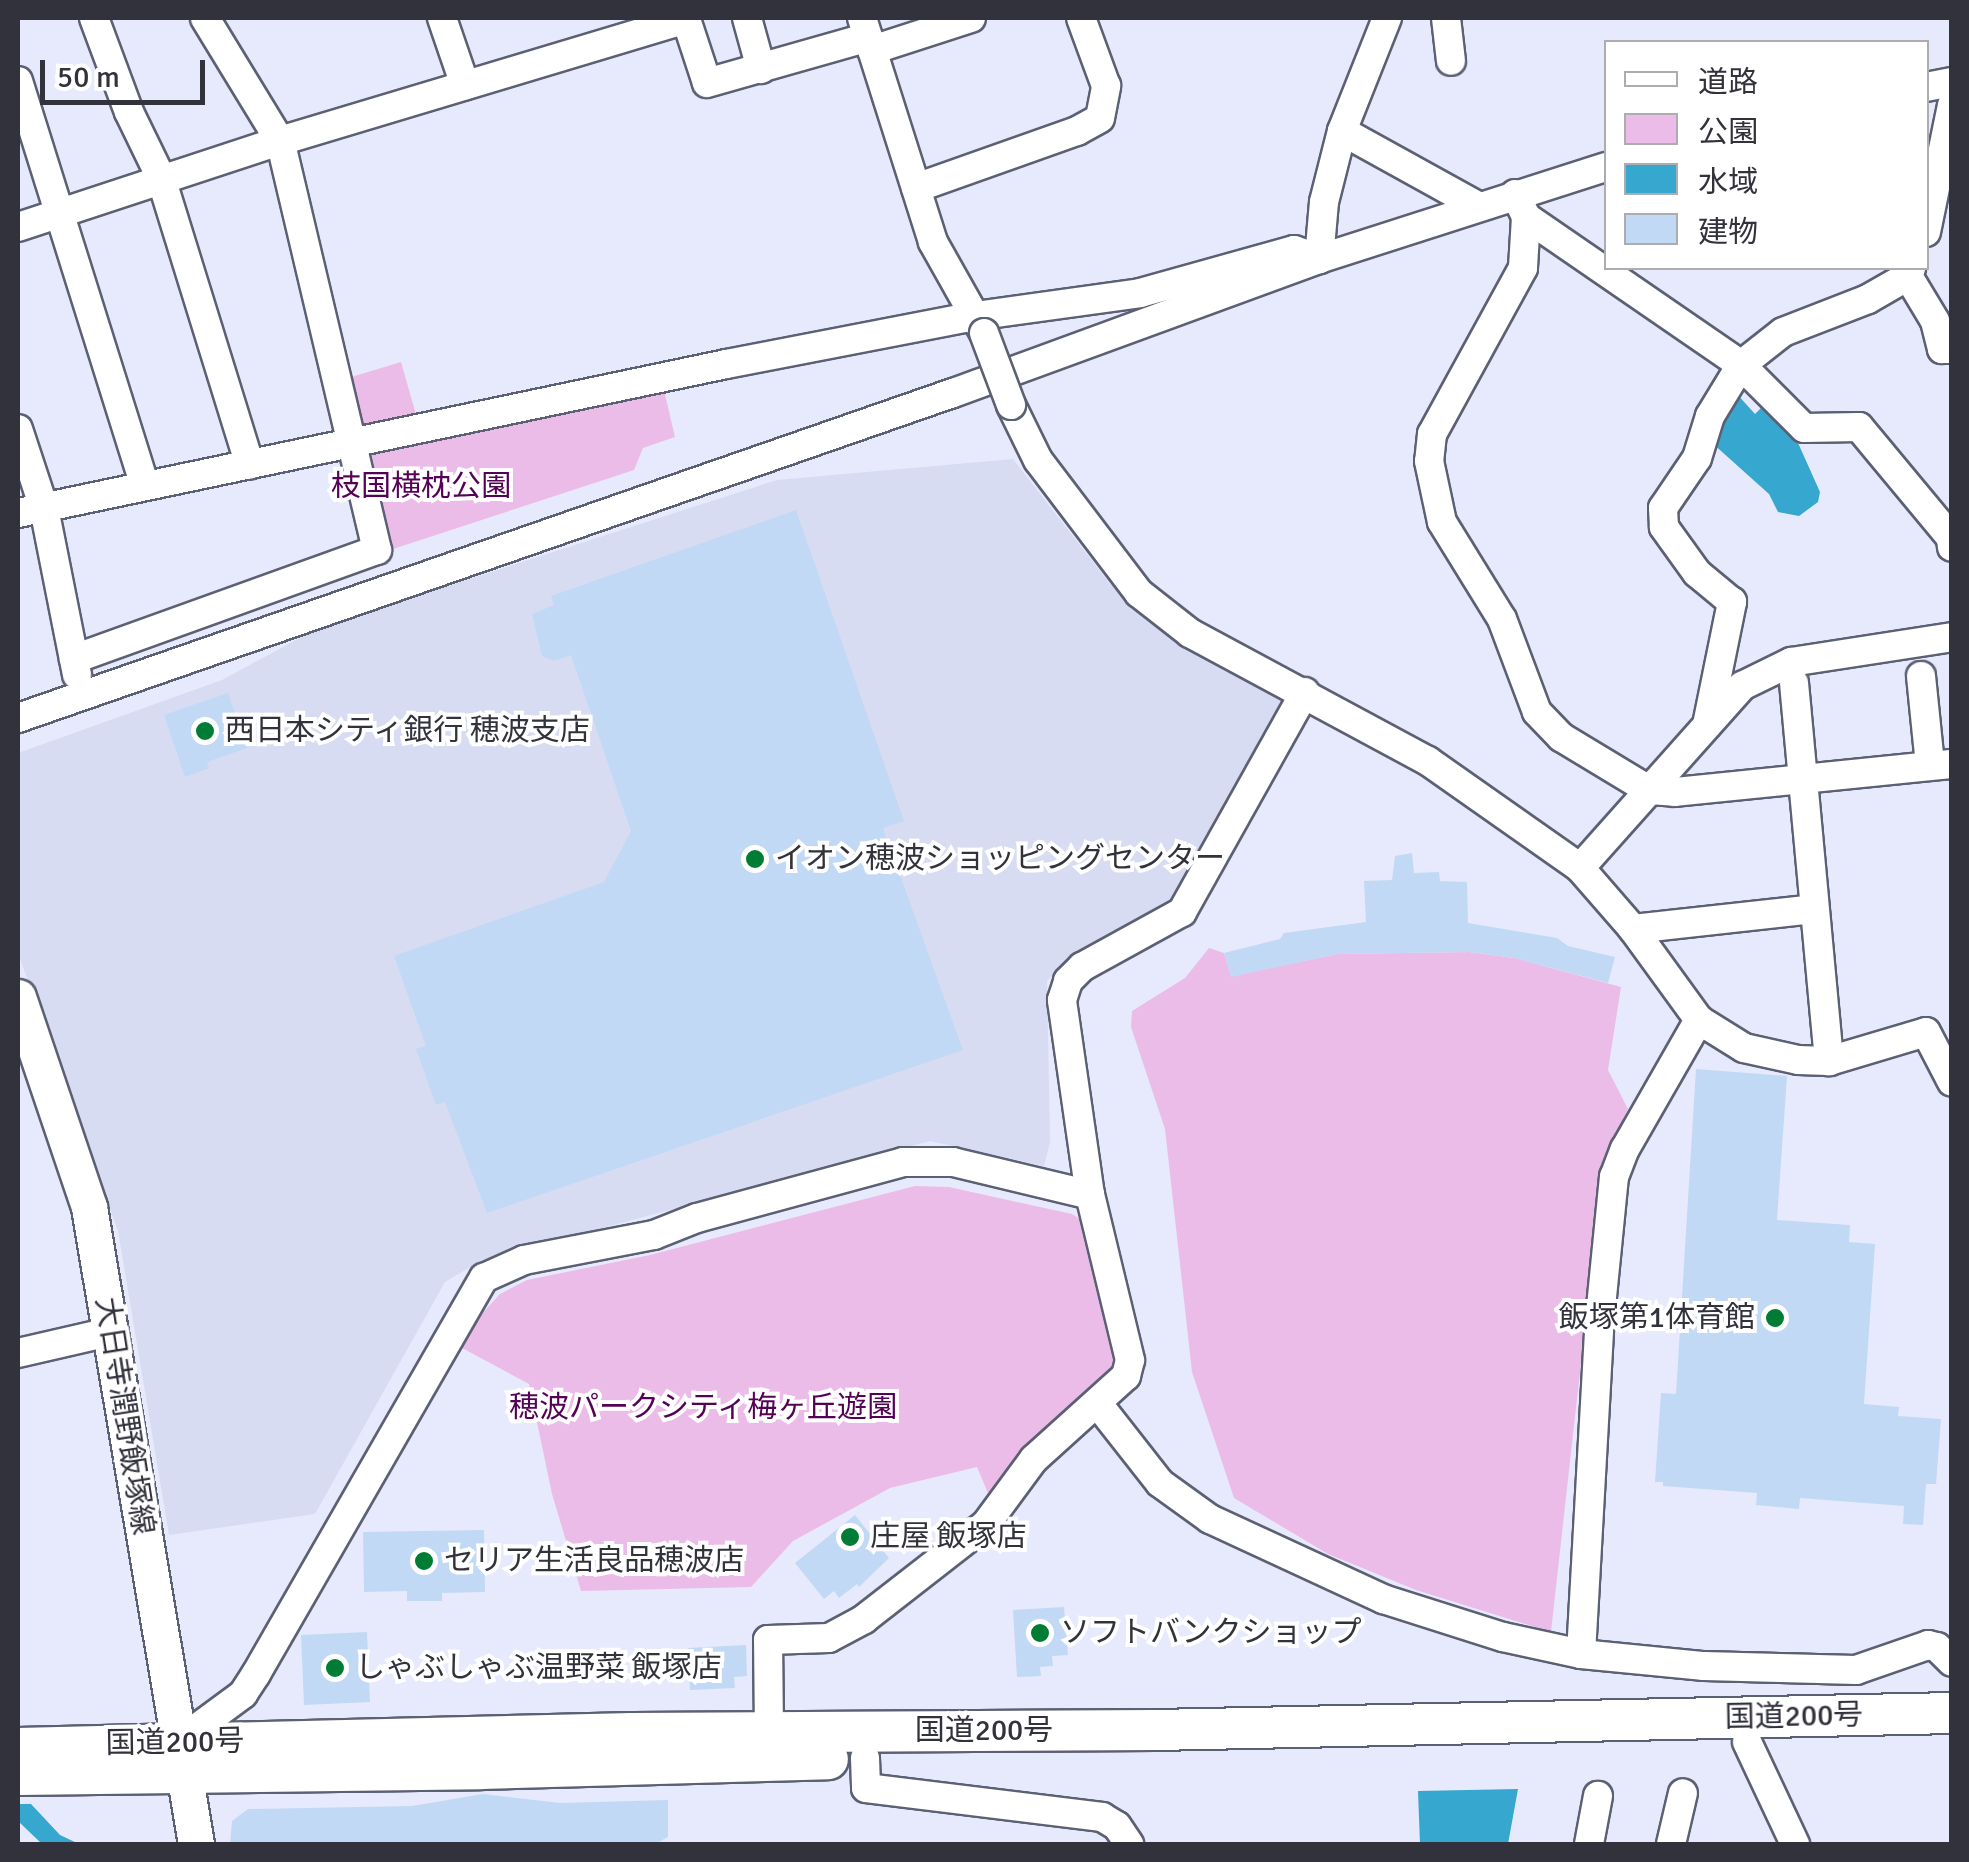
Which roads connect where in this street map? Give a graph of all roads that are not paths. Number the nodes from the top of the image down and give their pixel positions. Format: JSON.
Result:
{"nodes":[{"id":1,"x":94,"y":18,"type":"edge"},
{"id":2,"x":205,"y":18,"type":"edge"},
{"id":3,"x":442,"y":18,"type":"edge"},
{"id":4,"x":748,"y":18,"type":"edge"},
{"id":5,"x":970,"y":18,"type":"edge"},
{"id":6,"x":1081,"y":18,"type":"edge"},
{"id":7,"x":1387,"y":18,"type":"edge"},
{"id":8,"x":1446,"y":18,"type":"edge"},
{"id":9,"x":867,"y":35,"type":"edge"},
{"id":10,"x":1452,"y":62,"type":"dead end"},
{"id":11,"x":761,"y":69,"type":"junction"},
{"id":12,"x":18,"y":81,"type":"edge"},
{"id":13,"x":465,"y":85,"type":"junction"},
{"id":14,"x":1952,"y":105,"type":"edge"},
{"id":15,"x":1342,"y":130,"type":"junction"},
{"id":16,"x":280,"y":141,"type":"junction"},
{"id":17,"x":1604,"y":167,"type":"edge"},
{"id":18,"x":161,"y":178,"type":"junction"},
{"id":19,"x":916,"y":188,"type":"junction"},
{"id":20,"x":1478,"y":206,"type":"junction"},
{"id":21,"x":1520,"y":206,"type":"junction"},
{"id":22,"x":61,"y":212,"type":"junction"},
{"id":23,"x":1929,"y":217,"type":"edge"},
{"id":24,"x":18,"y":227,"type":"edge"},
{"id":25,"x":1319,"y":259,"type":"junction"},
{"id":26,"x":1604,"y":266,"type":"edge"},
{"id":27,"x":1609,"y":270,"type":"edge"},
{"id":28,"x":1910,"y":272,"type":"edge"},
{"id":29,"x":979,"y":324,"type":"junction"},
{"id":30,"x":1952,"y":348,"type":"edge"},
{"id":31,"x":1741,"y":365,"type":"junction"},
{"id":32,"x":18,"y":429,"type":"edge"},
{"id":33,"x":351,"y":444,"type":"junction"},
{"id":34,"x":250,"y":465,"type":"junction"},
{"id":35,"x":145,"y":486,"type":"junction"},
{"id":36,"x":31,"y":511,"type":"edge"},
{"id":37,"x":1952,"y":547,"type":"edge"},
{"id":38,"x":1952,"y":638,"type":"edge"},
{"id":39,"x":74,"y":658,"type":"junction"},
{"id":40,"x":1920,"y":676,"type":"dead end"},
{"id":41,"x":1794,"y":683,"type":"dead end"},
{"id":42,"x":1305,"y":692,"type":"junction"},
{"id":43,"x":81,"y":694,"type":"junction"},
{"id":44,"x":18,"y":718,"type":"edge"},
{"id":45,"x":1707,"y":725,"type":"junction"},
{"id":46,"x":1941,"y":764,"type":"edge"},
{"id":47,"x":1800,"y":780,"type":"junction"},
{"id":48,"x":1649,"y":790,"type":"junction"},
{"id":49,"x":1580,"y":868,"type":"junction"},
{"id":50,"x":1813,"y":909,"type":"junction"},
{"id":51,"x":1633,"y":929,"type":"junction"},
{"id":52,"x":18,"y":997,"type":"edge"},
{"id":53,"x":1698,"y":1020,"type":"junction"},
{"id":54,"x":1829,"y":1060,"type":"junction"},
{"id":55,"x":1952,"y":1082,"type":"edge"},
{"id":56,"x":1090,"y":1195,"type":"junction"},
{"id":57,"x":113,"y":1330,"type":"junction"},
{"id":58,"x":18,"y":1353,"type":"edge"},
{"id":59,"x":1098,"y":1404,"type":"junction"},
{"id":60,"x":1581,"y":1654,"type":"junction"},
{"id":61,"x":1952,"y":1662,"type":"edge"},
{"id":62,"x":1952,"y":1713,"type":"edge"},
{"id":63,"x":768,"y":1732,"type":"junction"},
{"id":64,"x":1952,"y":1739,"type":"edge"},
{"id":65,"x":1747,"y":1742,"type":"junction"},
{"id":66,"x":18,"y":1748,"type":"edge"},
{"id":67,"x":180,"y":1758,"type":"junction"},
{"id":68,"x":865,"y":1758,"type":"junction"},
{"id":69,"x":18,"y":1775,"type":"edge"},
{"id":70,"x":1683,"y":1793,"type":"dead end"},
{"id":71,"x":1598,"y":1796,"type":"dead end"},
{"id":72,"x":196,"y":1844,"type":"edge"},
{"id":73,"x":1128,"y":1844,"type":"edge"},
{"id":74,"x":1589,"y":1844,"type":"edge"},
{"id":75,"x":1670,"y":1844,"type":"edge"},
{"id":76,"x":1795,"y":1844,"type":"edge"}],
"edges":[{"from":1,"to":18,"type":"street"},
{"from":2,"to":16,"type":"street"},
{"from":3,"to":13,"type":"street"},
{"from":4,"to":11,"type":"street"},
{"from":5,"to":9,"type":"street"},
{"from":6,"to":19,"type":"street"},
{"from":7,"to":15,"type":"street"},
{"from":8,"to":10,"type":"street"},
{"from":9,"to":11,"type":"street"},
{"from":9,"to":19,"type":"street"},
{"from":11,"to":13,"type":"street"},
{"from":12,"to":22,"type":"street"},
{"from":13,"to":16,"type":"street"},
{"from":14,"to":23,"type":"street"},
{"from":15,"to":20,"type":"street"},
{"from":15,"to":25,"type":"street"},
{"from":16,"to":18,"type":"street"},
{"from":16,"to":33,"type":"street"},
{"from":17,"to":21,"type":"street"},
{"from":18,"to":22,"type":"street"},
{"from":18,"to":34,"type":"street"},
{"from":19,"to":29,"type":"street"},
{"from":20,"to":21,"type":"street"},
{"from":20,"to":25,"type":"street"},
{"from":21,"to":26,"type":"street"},
{"from":21,"to":48,"type":"street"},
{"from":22,"to":24,"type":"street"},
{"from":22,"to":35,"type":"street"},
{"from":25,"to":29,"type":"street"},
{"from":25,"to":43,"type":"street"},
{"from":27,"to":31,"type":"street"},
{"from":28,"to":30,"type":"street"},
{"from":28,"to":31,"type":"street"},
{"from":29,"to":33,"type":"street"},
{"from":29,"to":42,"type":"street","bridge":true},
{"from":31,"to":37,"type":"street"},
{"from":31,"to":45,"type":"street"},
{"from":32,"to":36,"type":"street"},
{"from":33,"to":34,"type":"street"},
{"from":33,"to":39,"type":"street"},
{"from":34,"to":35,"type":"street"},
{"from":35,"to":36,"type":"street"},
{"from":36,"to":39,"type":"street"},
{"from":38,"to":45,"type":"street"},
{"from":39,"to":43,"type":"street"},
{"from":40,"to":46,"type":"street"},
{"from":41,"to":47,"type":"street"},
{"from":42,"to":49,"type":"street"},
{"from":42,"to":56,"type":"street"},
{"from":43,"to":44,"type":"street"},
{"from":45,"to":48,"type":"street"},
{"from":46,"to":47,"type":"street"},
{"from":47,"to":48,"type":"street"},
{"from":47,"to":50,"type":"street"},
{"from":48,"to":49,"type":"street"},
{"from":49,"to":51,"type":"street"},
{"from":50,"to":51,"type":"street"},
{"from":50,"to":54,"type":"street"},
{"from":51,"to":53,"type":"street"},
{"from":52,"to":57,"type":"main road","name":"大日寺潤野飯塚線"},
{"from":53,"to":54,"type":"street"},
{"from":53,"to":60,"type":"street"},
{"from":54,"to":55,"type":"street"},
{"from":56,"to":59,"type":"street"},
{"from":56,"to":67,"type":"street"},
{"from":57,"to":58,"type":"street"},
{"from":57,"to":67,"type":"main road","name":"大日寺潤野飯塚線"},
{"from":59,"to":60,"type":"street"},
{"from":59,"to":63,"type":"street"},
{"from":60,"to":61,"type":"street"},
{"from":62,"to":63,"type":"highway","name":"国道200号"},
{"from":63,"to":67,"type":"highway","name":"国道200号"},
{"from":64,"to":65,"type":"highway","name":"国道200号"},
{"from":65,"to":68,"type":"highway","name":"国道200号"},
{"from":65,"to":76,"type":"street"},
{"from":66,"to":67,"type":"highway","name":"国道200号"},
{"from":67,"to":68,"type":"highway","name":"国道200号"},
{"from":67,"to":69,"type":"highway","name":"国道200号"},
{"from":67,"to":72,"type":"main road","name":"大日寺潤野飯塚線"},
{"from":68,"to":73,"type":"street"},
{"from":70,"to":75,"type":"street"},
{"from":71,"to":74,"type":"street"}]}
